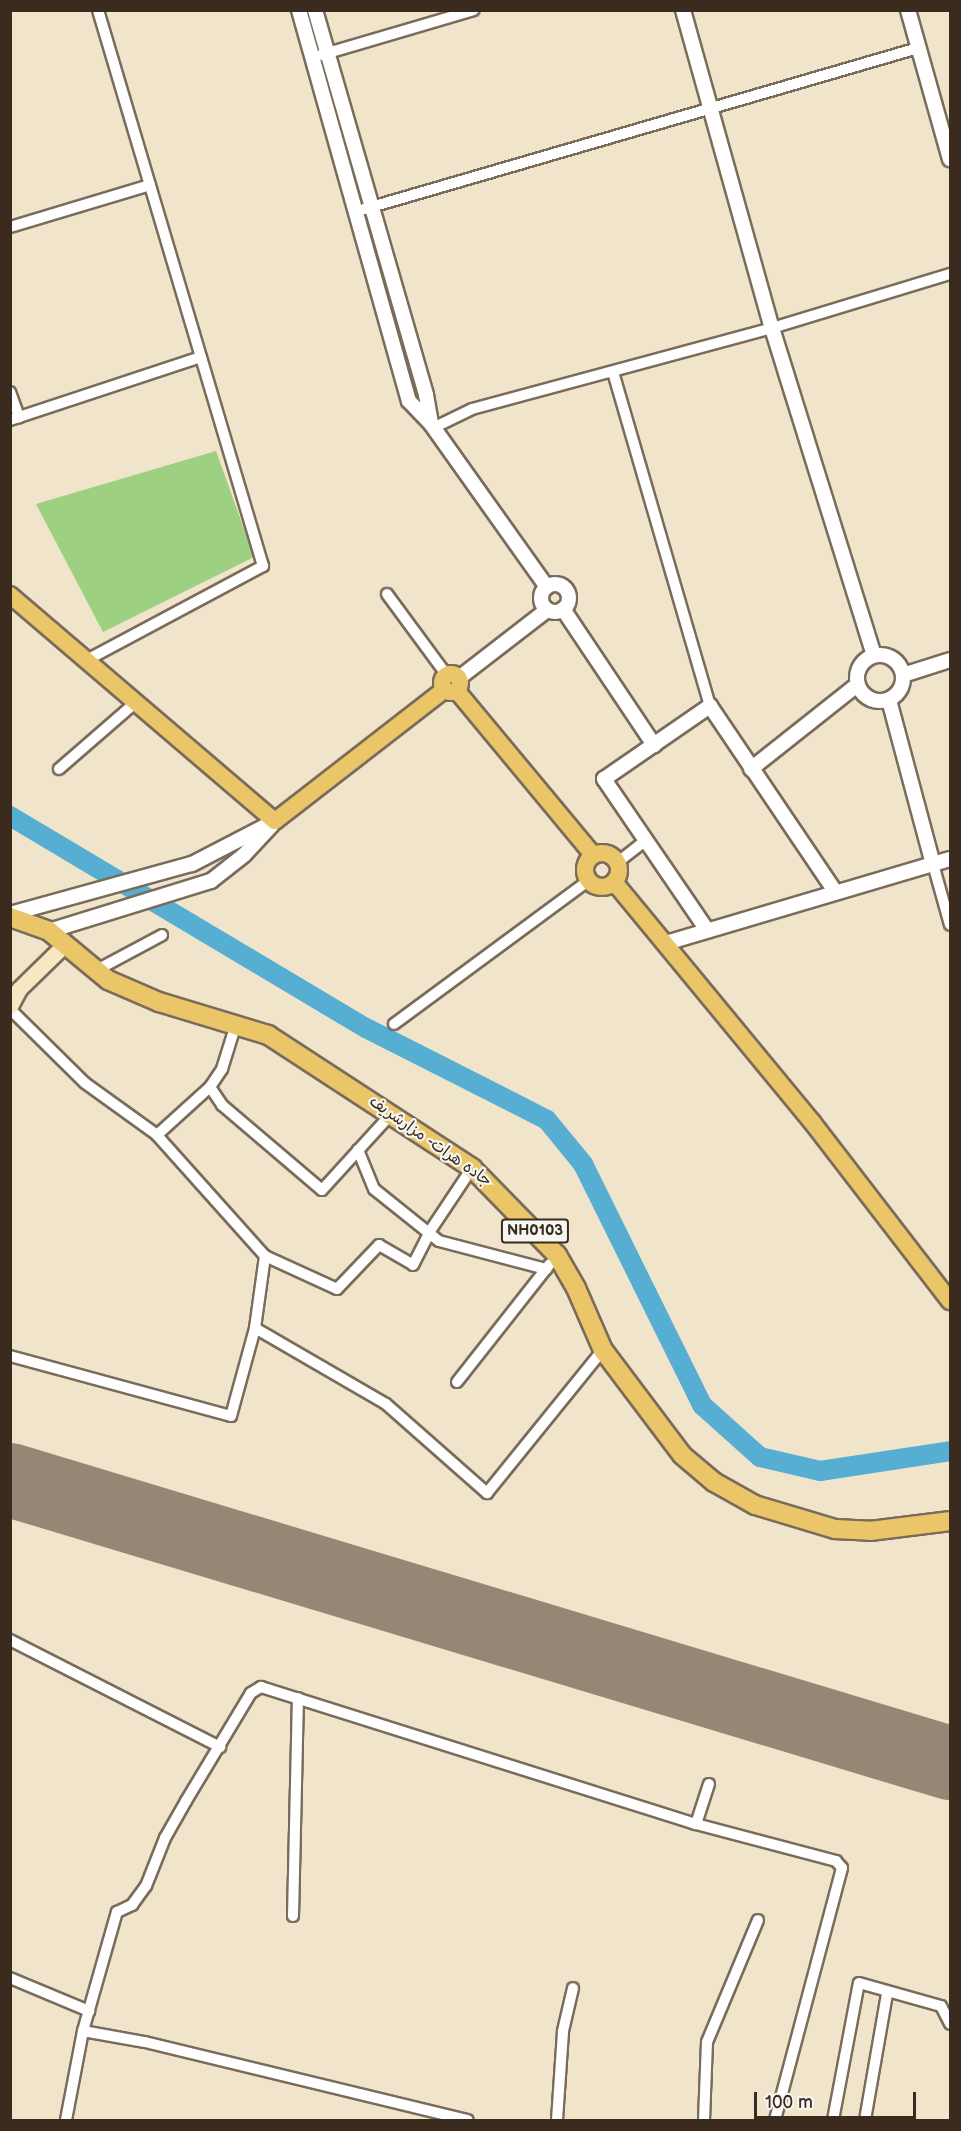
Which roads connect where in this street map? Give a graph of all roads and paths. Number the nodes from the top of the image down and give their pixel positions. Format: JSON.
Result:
{"nodes":[{"id":1,"x":98,"y":10,"type":"edge"},
{"id":2,"x":299,"y":10,"type":"edge"},
{"id":3,"x":315,"y":10,"type":"edge"},
{"id":4,"x":474,"y":10,"type":"edge"},
{"id":5,"x":683,"y":10,"type":"edge"},
{"id":6,"x":908,"y":10,"type":"edge"},
{"id":7,"x":918,"y":48,"type":"junction"},
{"id":8,"x":327,"y":54,"type":"junction"},
{"id":9,"x":312,"y":57,"type":"junction"},
{"id":10,"x":711,"y":108,"type":"junction"},
{"id":11,"x":951,"y":159,"type":"edge"},
{"id":12,"x":150,"y":185,"type":"junction"},
{"id":13,"x":371,"y":207,"type":"junction"},
{"id":14,"x":354,"y":212,"type":"junction"},
{"id":15,"x":10,"y":227,"type":"edge"},
{"id":16,"x":951,"y":274,"type":"edge"},
{"id":17,"x":396,"y":295,"type":"junction"},
{"id":18,"x":379,"y":300,"type":"junction"},
{"id":19,"x":772,"y":328,"type":"junction"},
{"id":20,"x":201,"y":357,"type":"junction"},
{"id":21,"x":613,"y":372,"type":"junction"},
{"id":22,"x":10,"y":392,"type":"edge"},
{"id":23,"x":15,"y":419,"type":"edge"},
{"id":24,"x":432,"y":426,"type":"junction"},
{"id":25,"x":547,"y":587,"type":"junction"},
{"id":26,"x":387,"y":594,"type":"dead end"},
{"id":27,"x":10,"y":595,"type":"edge"},
{"id":28,"x":563,"y":609,"type":"junction"},
{"id":29,"x":547,"y":610,"type":"junction"},
{"id":30,"x":874,"y":655,"type":"junction"},
{"id":31,"x":951,"y":660,"type":"edge"},
{"id":32,"x":85,"y":661,"type":"junction"},
{"id":33,"x":903,"y":675,"type":"junction"},
{"id":34,"x":451,"y":683,"type":"junction"},
{"id":35,"x":857,"y":685,"type":"junction"},
{"id":36,"x":889,"y":700,"type":"junction"},
{"id":37,"x":135,"y":703,"type":"junction"},
{"id":38,"x":710,"y":706,"type":"junction"},
{"id":39,"x":654,"y":745,"type":"junction"},
{"id":40,"x":59,"y":769,"type":"dead end"},
{"id":41,"x":751,"y":769,"type":"junction"},
{"id":42,"x":275,"y":821,"type":"junction"},
{"id":43,"x":646,"y":840,"type":"junction"},
{"id":44,"x":593,"y":855,"type":"junction"},
{"id":45,"x":951,"y":859,"type":"edge"},
{"id":46,"x":618,"y":862,"type":"junction"},
{"id":47,"x":933,"y":864,"type":"junction"},
{"id":48,"x":588,"y":881,"type":"junction"},
{"id":49,"x":615,"y":883,"type":"junction"},
{"id":50,"x":835,"y":891,"type":"junction"},
{"id":51,"x":10,"y":916,"type":"edge"},
{"id":52,"x":951,"y":925,"type":"edge"},
{"id":53,"x":708,"y":930,"type":"junction"},
{"id":54,"x":49,"y":931,"type":"junction"},
{"id":55,"x":162,"y":935,"type":"dead end"},
{"id":56,"x":666,"y":943,"type":"junction"},
{"id":57,"x":63,"y":946,"type":"junction"},
{"id":58,"x":95,"y":970,"type":"junction"},
{"id":59,"x":15,"y":990,"type":"edge"},
{"id":60,"x":10,"y":1008,"type":"edge"},
{"id":61,"x":236,"y":1024,"type":"junction"},
{"id":62,"x":394,"y":1024,"type":"dead end"},
{"id":63,"x":210,"y":1087,"type":"junction"},
{"id":64,"x":393,"y":1112,"type":"junction"},
{"id":65,"x":156,"y":1135,"type":"junction"},
{"id":66,"x":358,"y":1150,"type":"junction"},
{"id":67,"x":472,"y":1168,"type":"junction"},
{"id":68,"x":429,"y":1231,"type":"junction"},
{"id":69,"x":265,"y":1256,"type":"junction"},
{"id":70,"x":552,"y":1262,"type":"junction"},
{"id":71,"x":951,"y":1301,"type":"edge"},
{"id":72,"x":255,"y":1328,"type":"junction"},
{"id":73,"x":603,"y":1350,"type":"junction"},
{"id":74,"x":10,"y":1356,"type":"edge"},
{"id":75,"x":457,"y":1382,"type":"dead end"},
{"id":76,"x":951,"y":1521,"type":"edge"},
{"id":77,"x":10,"y":1640,"type":"edge"},
{"id":78,"x":298,"y":1698,"type":"junction"},
{"id":79,"x":220,"y":1747,"type":"junction"},
{"id":80,"x":709,"y":1784,"type":"dead end"},
{"id":81,"x":696,"y":1824,"type":"junction"},
{"id":82,"x":293,"y":1916,"type":"dead end"},
{"id":83,"x":758,"y":1920,"type":"dead end"},
{"id":84,"x":10,"y":1978,"type":"edge"},
{"id":85,"x":573,"y":1988,"type":"dead end"},
{"id":86,"x":888,"y":1994,"type":"junction"},
{"id":87,"x":89,"y":2011,"type":"junction"},
{"id":88,"x":951,"y":2024,"type":"edge"},
{"id":89,"x":83,"y":2031,"type":"junction"},
{"id":90,"x":66,"y":2121,"type":"edge"},
{"id":91,"x":468,"y":2121,"type":"edge"},
{"id":92,"x":557,"y":2121,"type":"edge"},
{"id":93,"x":704,"y":2121,"type":"edge"},
{"id":94,"x":775,"y":2121,"type":"edge"},
{"id":95,"x":833,"y":2121,"type":"edge"},
{"id":96,"x":865,"y":2121,"type":"edge"}],
"edges":[{"from":1,"to":12,"type":"street"},
{"from":2,"to":9,"type":"street"},
{"from":3,"to":8,"type":"street"},
{"from":4,"to":8,"type":"street"},
{"from":5,"to":10,"type":"street"},
{"from":6,"to":7,"type":"street"},
{"from":7,"to":10,"type":"street"},
{"from":7,"to":11,"type":"street"},
{"from":8,"to":9,"type":"street"},
{"from":8,"to":13,"type":"street"},
{"from":9,"to":14,"type":"street"},
{"from":10,"to":13,"type":"street"},
{"from":10,"to":19,"type":"street"},
{"from":12,"to":15,"type":"street"},
{"from":12,"to":20,"type":"street"},
{"from":13,"to":14,"type":"street"},
{"from":13,"to":17,"type":"street"},
{"from":14,"to":18,"type":"street"},
{"from":16,"to":19,"type":"street"},
{"from":17,"to":18,"type":"street"},
{"from":17,"to":24,"type":"street"},
{"from":18,"to":24,"type":"street"},
{"from":19,"to":21,"type":"street"},
{"from":19,"to":30,"type":"street"},
{"from":20,"to":23,"type":"street"},
{"from":20,"to":32,"type":"street"},
{"from":21,"to":24,"type":"street"},
{"from":21,"to":38,"type":"street"},
{"from":22,"to":23,"type":"street"},
{"from":24,"to":25,"type":"street"},
{"from":25,"to":28,"type":"street"},
{"from":25,"to":29,"type":"street"},
{"from":26,"to":34,"type":"street"},
{"from":27,"to":32,"type":"main road"},
{"from":28,"to":29,"type":"street"},
{"from":28,"to":39,"type":"street"},
{"from":29,"to":34,"type":"street"},
{"from":30,"to":33,"type":"street"},
{"from":30,"to":35,"type":"street"},
{"from":31,"to":33,"type":"street"},
{"from":32,"to":37,"type":"main road"},
{"from":33,"to":36,"type":"street"},
{"from":34,"to":42,"type":"main road"},
{"from":34,"to":44,"type":"main road"},
{"from":35,"to":36,"type":"street"},
{"from":35,"to":41,"type":"street"},
{"from":36,"to":47,"type":"street"},
{"from":37,"to":40,"type":"street"},
{"from":37,"to":42,"type":"main road"},
{"from":38,"to":39,"type":"street"},
{"from":38,"to":41,"type":"street"},
{"from":39,"to":43,"type":"street"},
{"from":41,"to":50,"type":"street"},
{"from":42,"to":51,"type":"street"},
{"from":42,"to":54,"type":"street"},
{"from":43,"to":46,"type":"street"},
{"from":43,"to":53,"type":"street"},
{"from":44,"to":46,"type":"main road"},
{"from":44,"to":48,"type":"main road"},
{"from":45,"to":47,"type":"street"},
{"from":46,"to":49,"type":"main road"},
{"from":47,"to":50,"type":"street"},
{"from":47,"to":52,"type":"street"},
{"from":48,"to":49,"type":"main road"},
{"from":48,"to":62,"type":"street"},
{"from":49,"to":56,"type":"main road"},
{"from":50,"to":53,"type":"street"},
{"from":51,"to":54,"type":"highway","name":"جاده هرات- مزارشریف","number":"NH0103"},
{"from":53,"to":56,"type":"street"},
{"from":54,"to":57,"type":"highway","name":"جاده هرات- مزارشریف","number":"NH0103"},
{"from":55,"to":58,"type":"street"},
{"from":56,"to":71,"type":"main road"},
{"from":57,"to":58,"type":"highway","name":"جاده هرات- مزارشریف","number":"NH0103"},
{"from":57,"to":59,"type":"main road"},
{"from":58,"to":61,"type":"highway","name":"جاده هرات- مزارشریف","number":"NH0103"},
{"from":59,"to":60,"type":"main road"},
{"from":60,"to":65,"type":"street"},
{"from":61,"to":63,"type":"street"},
{"from":61,"to":64,"type":"highway","name":"جاده هرات- مزارشریف","number":"NH0103"},
{"from":63,"to":65,"type":"street"},
{"from":63,"to":66,"type":"street"},
{"from":64,"to":66,"type":"street"},
{"from":64,"to":67,"type":"highway","name":"جاده هرات- مزارشریف","number":"NH0103"},
{"from":65,"to":69,"type":"street"},
{"from":66,"to":68,"type":"street"},
{"from":67,"to":68,"type":"street"},
{"from":67,"to":70,"type":"highway","name":"جاده هرات- مزارشریف","number":"NH0103"},
{"from":68,"to":69,"type":"street"},
{"from":68,"to":70,"type":"street"},
{"from":69,"to":72,"type":"street"},
{"from":70,"to":73,"type":"highway","name":"جاده هرات- مزارشریف","number":"NH0103"},
{"from":70,"to":75,"type":"street"},
{"from":72,"to":73,"type":"street"},
{"from":72,"to":74,"type":"street"},
{"from":73,"to":76,"type":"highway","name":"جاده هرات- مزارشریف","number":"NH0103"},
{"from":77,"to":79,"type":"street"},
{"from":78,"to":79,"type":"street"},
{"from":78,"to":81,"type":"street"},
{"from":78,"to":82,"type":"street"},
{"from":79,"to":87,"type":"street"},
{"from":80,"to":81,"type":"street"},
{"from":81,"to":94,"type":"street"},
{"from":83,"to":93,"type":"street"},
{"from":84,"to":87,"type":"street"},
{"from":85,"to":92,"type":"street"},
{"from":86,"to":88,"type":"street"},
{"from":86,"to":95,"type":"street"},
{"from":86,"to":96,"type":"street"},
{"from":87,"to":89,"type":"street"},
{"from":89,"to":90,"type":"street"},
{"from":89,"to":91,"type":"street"}]}
